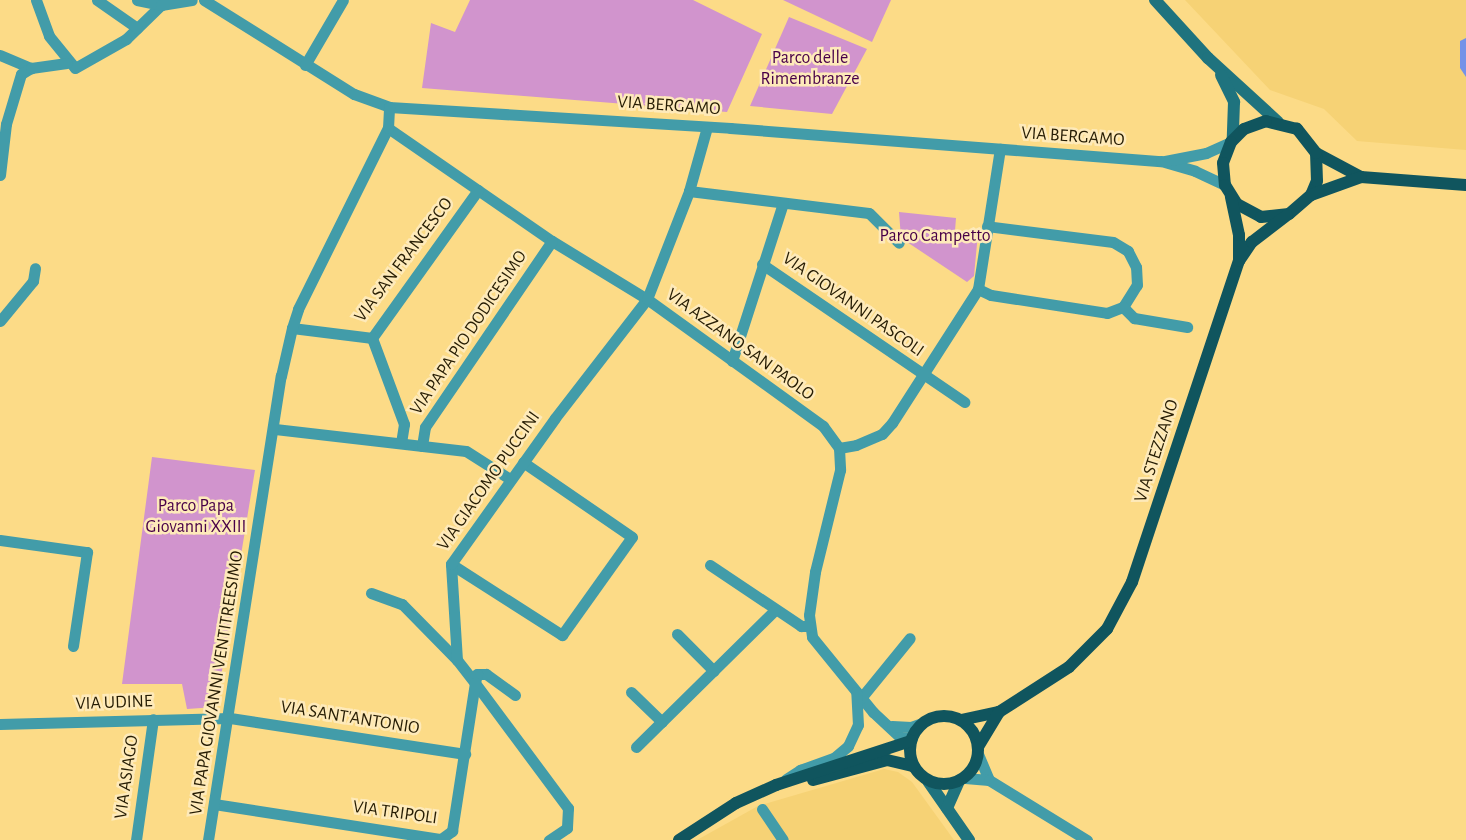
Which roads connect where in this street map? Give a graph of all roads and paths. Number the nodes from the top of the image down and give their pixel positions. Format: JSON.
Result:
{"nodes":[{"id":1,"x":36,"y":0,"type":"edge"},
{"id":2,"x":97,"y":0,"type":"edge"},
{"id":3,"x":137,"y":0,"type":"edge"},
{"id":4,"x":192,"y":0,"type":"edge"},
{"id":5,"x":205,"y":0,"type":"edge"},
{"id":6,"x":343,"y":0,"type":"edge"},
{"id":7,"x":1155,"y":0,"type":"edge"},
{"id":8,"x":161,"y":5,"type":"junction"},
{"id":9,"x":137,"y":28,"type":"junction"},
{"id":10,"x":0,"y":55,"type":"edge"},
{"id":11,"x":1213,"y":62,"type":"junction"},
{"id":12,"x":67,"y":63,"type":"junction"},
{"id":13,"x":305,"y":65,"type":"junction"},
{"id":14,"x":31,"y":68,"type":"junction"},
{"id":15,"x":389,"y":107,"type":"junction"},
{"id":16,"x":1278,"y":122,"type":"junction"},
{"id":17,"x":707,"y":126,"type":"junction"},
{"id":18,"x":388,"y":128,"type":"junction"},
{"id":19,"x":1232,"y":141,"type":"junction"},
{"id":20,"x":1000,"y":149,"type":"junction"},
{"id":21,"x":1316,"y":153,"type":"junction"},
{"id":22,"x":1161,"y":161,"type":"junction"},
{"id":23,"x":0,"y":175,"type":"edge"},
{"id":24,"x":1361,"y":177,"type":"junction"},
{"id":25,"x":1225,"y":185,"type":"junction"},
{"id":26,"x":1466,"y":185,"type":"edge"},
{"id":27,"x":478,"y":190,"type":"junction"},
{"id":28,"x":689,"y":191,"type":"junction"},
{"id":29,"x":1311,"y":195,"type":"junction"},
{"id":30,"x":1232,"y":197,"type":"junction"},
{"id":31,"x":783,"y":203,"type":"junction"},
{"id":32,"x":1289,"y":214,"type":"junction"},
{"id":33,"x":986,"y":226,"type":"junction"},
{"id":34,"x":552,"y":241,"type":"junction"},
{"id":35,"x":899,"y":243,"type":"dead end"},
{"id":36,"x":1238,"y":261,"type":"junction"},
{"id":37,"x":762,"y":264,"type":"junction"},
{"id":38,"x":35,"y":268,"type":"dead end"},
{"id":39,"x":978,"y":289,"type":"junction"},
{"id":40,"x":647,"y":299,"type":"junction"},
{"id":41,"x":1123,"y":307,"type":"junction"},
{"id":42,"x":0,"y":320,"type":"edge"},
{"id":43,"x":1187,"y":327,"type":"dead end"},
{"id":44,"x":292,"y":328,"type":"junction"},
{"id":45,"x":372,"y":338,"type":"junction"},
{"id":46,"x":732,"y":361,"type":"junction"},
{"id":47,"x":923,"y":374,"type":"junction"},
{"id":48,"x":964,"y":402,"type":"dead end"},
{"id":49,"x":404,"y":424,"type":"junction"},
{"id":50,"x":425,"y":427,"type":"junction"},
{"id":51,"x":275,"y":429,"type":"junction"},
{"id":52,"x":401,"y":443,"type":"junction"},
{"id":53,"x":422,"y":446,"type":"junction"},
{"id":54,"x":839,"y":448,"type":"junction"},
{"id":55,"x":523,"y":462,"type":"junction"},
{"id":56,"x":510,"y":479,"type":"junction"},
{"id":57,"x":0,"y":540,"type":"edge"},
{"id":58,"x":451,"y":564,"type":"junction"},
{"id":59,"x":710,"y":565,"type":"dead end"},
{"id":60,"x":371,"y":593,"type":"dead end"},
{"id":61,"x":775,"y":610,"type":"junction"},
{"id":62,"x":809,"y":626,"type":"junction"},
{"id":63,"x":677,"y":634,"type":"dead end"},
{"id":64,"x":910,"y":638,"type":"dead end"},
{"id":65,"x":73,"y":646,"type":"dead end"},
{"id":66,"x":457,"y":660,"type":"junction"},
{"id":67,"x":714,"y":671,"type":"junction"},
{"id":68,"x":475,"y":683,"type":"junction"},
{"id":69,"x":631,"y":692,"type":"dead end"},
{"id":70,"x":515,"y":695,"type":"dead end"},
{"id":71,"x":858,"y":695,"type":"junction"},
{"id":72,"x":999,"y":712,"type":"junction"},
{"id":73,"x":230,"y":718,"type":"junction"},
{"id":74,"x":153,"y":719,"type":"junction"},
{"id":75,"x":961,"y":720,"type":"junction"},
{"id":76,"x":662,"y":722,"type":"junction"},
{"id":77,"x":922,"y":723,"type":"junction"},
{"id":78,"x":0,"y":724,"type":"edge"},
{"id":79,"x":892,"y":726,"type":"junction"},
{"id":80,"x":911,"y":740,"type":"junction"},
{"id":81,"x":636,"y":747,"type":"dead end"},
{"id":82,"x":978,"y":750,"type":"junction"},
{"id":83,"x":464,"y":754,"type":"junction"},
{"id":84,"x":913,"y":766,"type":"junction"},
{"id":85,"x":962,"y":779,"type":"junction"},
{"id":86,"x":989,"y":780,"type":"junction"},
{"id":87,"x":928,"y":781,"type":"junction"},
{"id":88,"x":776,"y":785,"type":"junction"},
{"id":89,"x":762,"y":792,"type":"junction"},
{"id":90,"x":214,"y":804,"type":"junction"},
{"id":91,"x":947,"y":808,"type":"junction"},
{"id":92,"x":762,"y":809,"type":"dead end"},
{"id":93,"x":136,"y":840,"type":"edge"},
{"id":94,"x":208,"y":840,"type":"edge"},
{"id":95,"x":549,"y":840,"type":"edge"},
{"id":96,"x":679,"y":840,"type":"edge"},
{"id":97,"x":783,"y":840,"type":"edge"},
{"id":98,"x":968,"y":840,"type":"edge"},
{"id":99,"x":1087,"y":840,"type":"edge"}],
"edges":[{"from":1,"to":12,"type":"street"},
{"from":2,"to":9,"type":"street"},
{"from":3,"to":8,"type":"street"},
{"from":4,"to":8,"type":"street"},
{"from":5,"to":13,"type":"street","name":"VIA BERGAMO"},
{"from":6,"to":13,"type":"street"},
{"from":7,"to":11,"type":"street"},
{"from":8,"to":9,"type":"street"},
{"from":9,"to":12,"type":"street"},
{"from":10,"to":14,"type":"street"},
{"from":11,"to":16,"type":"street"},
{"from":11,"to":19,"type":"street"},
{"from":12,"to":14,"type":"street"},
{"from":13,"to":15,"type":"street","name":"VIA BERGAMO"},
{"from":14,"to":23,"type":"street"},
{"from":15,"to":17,"type":"street","name":"VIA BERGAMO"},
{"from":15,"to":18,"type":"street","name":"VIA PAPA GIOVANNI VENTITREESIMO"},
{"from":16,"to":19,"type":"main road"},
{"from":16,"to":21,"type":"main road","name":"VIA STEZZANO"},
{"from":17,"to":20,"type":"street","name":"VIA BERGAMO"},
{"from":17,"to":28,"type":"street","name":"VIA GIACOMO PUCCINI"},
{"from":18,"to":27,"type":"street","name":"VIA AZZANO SAN PAOLO"},
{"from":18,"to":44,"type":"street","name":"VIA PAPA GIOVANNI VENTITREESIMO"},
{"from":19,"to":22,"type":"street","name":"VIA BERGAMO"},
{"from":19,"to":25,"type":"main road"},
{"from":20,"to":22,"type":"street","name":"VIA BERGAMO"},
{"from":20,"to":33,"type":"street"},
{"from":21,"to":24,"type":"main road","name":"VIA STEZZANO"},
{"from":21,"to":29,"type":"main road"},
{"from":22,"to":25,"type":"street","name":"VIA BERGAMO"},
{"from":24,"to":26,"type":"main road","name":"VIA STEZZANO"},
{"from":24,"to":29,"type":"main road","name":"VIA STEZZANO"},
{"from":25,"to":30,"type":"main road","name":"VIA STEZZANO"},
{"from":27,"to":34,"type":"street","name":"VIA AZZANO SAN PAOLO"},
{"from":27,"to":45,"type":"street","name":"VIA SAN FRANCESCO"},
{"from":28,"to":31,"type":"street"},
{"from":28,"to":40,"type":"street","name":"VIA GIACOMO PUCCINI"},
{"from":29,"to":32,"type":"main road","name":"VIA STEZZANO"},
{"from":30,"to":32,"type":"main road","name":"VIA STEZZANO"},
{"from":30,"to":36,"type":"main road","name":"VIA STEZZANO"},
{"from":31,"to":35,"type":"street"},
{"from":31,"to":37,"type":"street"},
{"from":32,"to":36,"type":"main road","name":"VIA STEZZANO"},
{"from":33,"to":39,"type":"street"},
{"from":33,"to":41,"type":"street"},
{"from":34,"to":40,"type":"street","name":"VIA AZZANO SAN PAOLO"},
{"from":34,"to":50,"type":"street","name":"VIA PAPA PIO DODICESIMO"},
{"from":36,"to":72,"type":"main road","name":"VIA STEZZANO"},
{"from":37,"to":46,"type":"street"},
{"from":37,"to":47,"type":"street","name":"VIA GIOVANNI PASCOLI"},
{"from":38,"to":42,"type":"street"},
{"from":39,"to":41,"type":"street"},
{"from":39,"to":47,"type":"street"},
{"from":40,"to":46,"type":"street","name":"VIA AZZANO SAN PAOLO"},
{"from":40,"to":55,"type":"street","name":"VIA GIACOMO PUCCINI"},
{"from":41,"to":43,"type":"street"},
{"from":44,"to":45,"type":"street","name":"VIA SAN FRANCESCO"},
{"from":44,"to":51,"type":"street","name":"VIA PAPA GIOVANNI VENTITREESIMO"},
{"from":45,"to":49,"type":"street"},
{"from":46,"to":54,"type":"street","name":"VIA AZZANO SAN PAOLO"},
{"from":47,"to":48,"type":"street","name":"VIA GIOVANNI PASCOLI"},
{"from":47,"to":54,"type":"street"},
{"from":49,"to":50,"type":"street"},
{"from":49,"to":52,"type":"street"},
{"from":50,"to":53,"type":"street","name":"VIA PAPA PIO DODICESIMO"},
{"from":51,"to":52,"type":"street"},
{"from":51,"to":73,"type":"street","name":"VIA PAPA GIOVANNI VENTITREESIMO"},
{"from":52,"to":53,"type":"street"},
{"from":53,"to":56,"type":"street"},
{"from":54,"to":62,"type":"street"},
{"from":55,"to":56,"type":"street","name":"VIA GIACOMO PUCCINI"},
{"from":55,"to":58,"type":"street"},
{"from":56,"to":58,"type":"street","name":"VIA GIACOMO PUCCINI"},
{"from":57,"to":65,"type":"street"},
{"from":58,"to":66,"type":"street","name":"VIA GIACOMO PUCCINI"},
{"from":59,"to":61,"type":"street"},
{"from":60,"to":66,"type":"street"},
{"from":61,"to":62,"type":"street"},
{"from":61,"to":67,"type":"street"},
{"from":62,"to":71,"type":"street"},
{"from":63,"to":67,"type":"street"},
{"from":64,"to":71,"type":"street"},
{"from":66,"to":68,"type":"street"},
{"from":67,"to":76,"type":"street"},
{"from":68,"to":70,"type":"street"},
{"from":68,"to":83,"type":"street","name":"VIA TRIPOLI"},
{"from":68,"to":95,"type":"street"},
{"from":69,"to":76,"type":"street"},
{"from":71,"to":79,"type":"street"},
{"from":71,"to":88,"type":"street"},
{"from":72,"to":75,"type":"main road"},
{"from":72,"to":82,"type":"main road"},
{"from":73,"to":74,"type":"street","name":"VIA UDINE"},
{"from":73,"to":83,"type":"street","name":"VIA SANT'ANTONIO"},
{"from":73,"to":90,"type":"street","name":"VIA PAPA GIOVANNI VENTITREESIMO"},
{"from":74,"to":78,"type":"street","name":"VIA UDINE"},
{"from":74,"to":93,"type":"street","name":"VIA ASIAGO"},
{"from":75,"to":77,"type":"main road"},
{"from":75,"to":82,"type":"main road"},
{"from":76,"to":81,"type":"street"},
{"from":77,"to":79,"type":"street"},
{"from":77,"to":80,"type":"main road"},
{"from":79,"to":80,"type":"street"},
{"from":80,"to":84,"type":"main road"},
{"from":80,"to":88,"type":"main road"},
{"from":82,"to":85,"type":"main road"},
{"from":82,"to":86,"type":"street"},
{"from":83,"to":90,"type":"street","name":"VIA TRIPOLI"},
{"from":84,"to":87,"type":"main road"},
{"from":84,"to":89,"type":"main road"},
{"from":85,"to":86,"type":"street"},
{"from":85,"to":87,"type":"main road"},
{"from":85,"to":91,"type":"street"},
{"from":86,"to":99,"type":"street"},
{"from":87,"to":91,"type":"street"},
{"from":88,"to":89,"type":"main road"},
{"from":89,"to":96,"type":"main road"},
{"from":90,"to":94,"type":"street","name":"VIA PAPA GIOVANNI VENTITREESIMO"},
{"from":91,"to":98,"type":"street"},
{"from":92,"to":97,"type":"street"}]}
